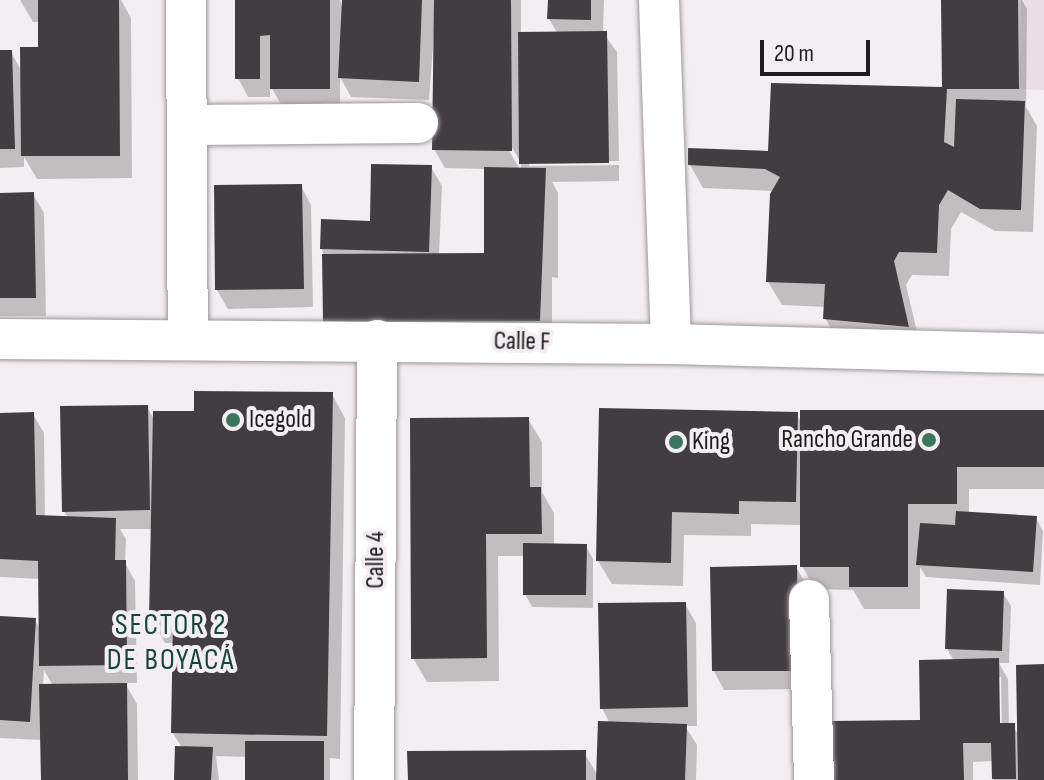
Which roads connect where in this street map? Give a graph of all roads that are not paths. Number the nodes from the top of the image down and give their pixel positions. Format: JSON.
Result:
{"nodes":[{"id":1,"x":186,"y":0,"type":"edge"},
{"id":2,"x":659,"y":0,"type":"edge"},
{"id":3,"x":418,"y":123,"type":"dead end"},
{"id":4,"x":187,"y":125,"type":"junction"},
{"id":5,"x":0,"y":339,"type":"edge"},
{"id":6,"x":188,"y":340,"type":"junction"},
{"id":7,"x":377,"y":340,"type":"junction"},
{"id":8,"x":671,"y":344,"type":"junction"},
{"id":9,"x":1044,"y":354,"type":"edge"},
{"id":10,"x":809,"y":600,"type":"dead end"},
{"id":11,"x":374,"y":780,"type":"edge"},
{"id":12,"x":814,"y":780,"type":"edge"}],
"edges":[{"from":1,"to":4,"type":"street"},
{"from":2,"to":8,"type":"street"},
{"from":3,"to":4,"type":"street"},
{"from":4,"to":6,"type":"street"},
{"from":5,"to":6,"type":"street","name":"Calle F"},
{"from":6,"to":7,"type":"street","name":"Calle F"},
{"from":7,"to":8,"type":"street","name":"Calle F"},
{"from":7,"to":11,"type":"street","name":"Calle 4"},
{"from":8,"to":9,"type":"street","name":"Calle F"},
{"from":10,"to":12,"type":"street"}]}
